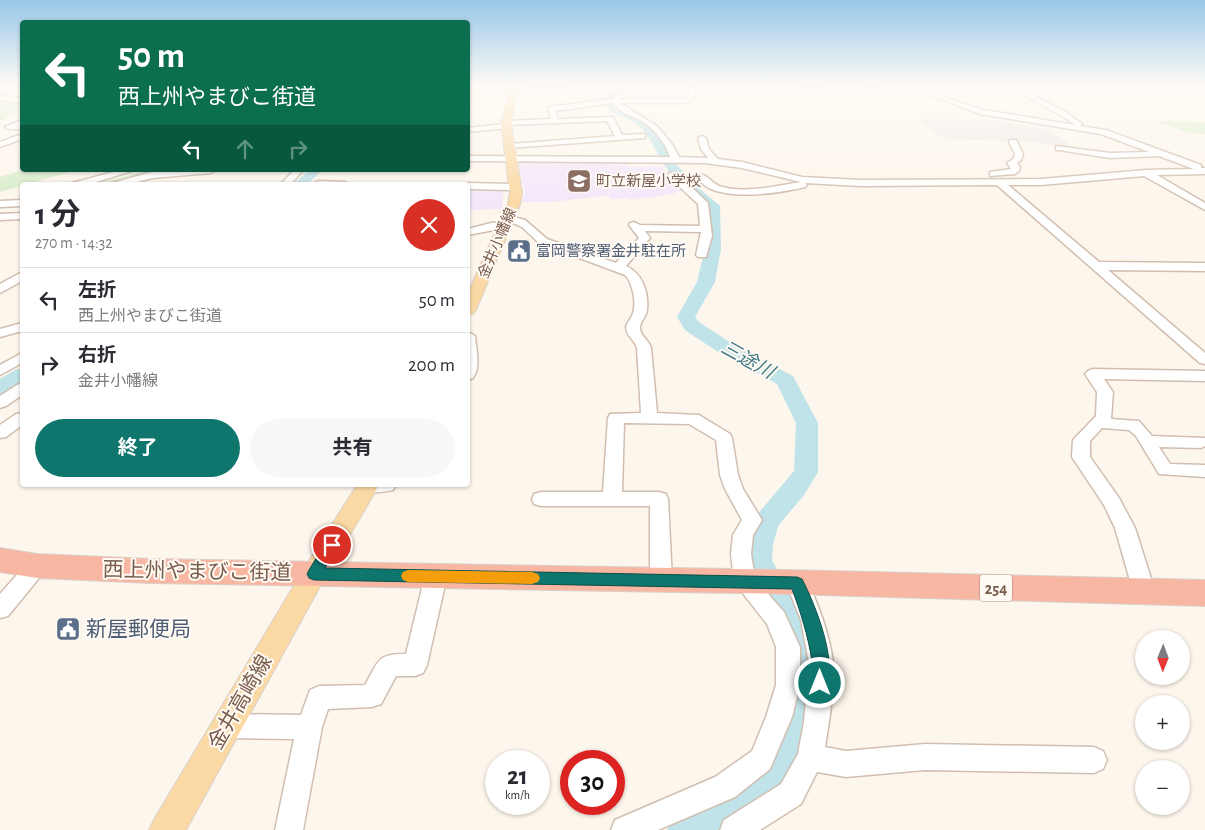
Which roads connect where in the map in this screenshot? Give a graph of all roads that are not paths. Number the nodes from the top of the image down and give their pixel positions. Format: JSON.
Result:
{"nodes":[{"id":1,"x":522,"y":124,"type":"edge"},
{"id":2,"x":612,"y":124,"type":"edge"},
{"id":3,"x":650,"y":124,"type":"edge"},
{"id":4,"x":1063,"y":124,"type":"edge"},
{"id":5,"x":1077,"y":124,"type":"edge"},
{"id":6,"x":506,"y":125,"type":"junction"},
{"id":7,"x":1071,"y":125,"type":"junction"},
{"id":8,"x":1081,"y":127,"type":"junction"},
{"id":9,"x":470,"y":130,"type":"edge"},
{"id":10,"x":642,"y":136,"type":"dead end"},
{"id":11,"x":20,"y":137,"type":"edge"},
{"id":12,"x":620,"y":138,"type":"junction"},
{"id":13,"x":702,"y":138,"type":"dead end"},
{"id":14,"x":1013,"y":142,"type":"dead end"},
{"id":15,"x":0,"y":145,"type":"edge"},
{"id":16,"x":510,"y":146,"type":"junction"},
{"id":17,"x":1059,"y":148,"type":"dead end"},
{"id":18,"x":615,"y":150,"type":"junction"},
{"id":19,"x":1148,"y":155,"type":"junction"},
{"id":20,"x":1164,"y":155,"type":"junction"},
{"id":21,"x":470,"y":159,"type":"edge"},
{"id":22,"x":512,"y":159,"type":"junction"},
{"id":23,"x":659,"y":161,"type":"junction"},
{"id":24,"x":676,"y":161,"type":"junction"},
{"id":25,"x":715,"y":161,"type":"junction"},
{"id":26,"x":1205,"y":170,"type":"edge"},
{"id":27,"x":127,"y":172,"type":"edge"},
{"id":28,"x":191,"y":172,"type":"edge"},
{"id":29,"x":297,"y":172,"type":"edge"},
{"id":30,"x":333,"y":172,"type":"dead end"},
{"id":31,"x":1146,"y":172,"type":"junction"},
{"id":32,"x":678,"y":179,"type":"junction"},
{"id":33,"x":87,"y":182,"type":"edge"},
{"id":34,"x":127,"y":182,"type":"edge"},
{"id":35,"x":288,"y":182,"type":"edge"},
{"id":36,"x":320,"y":182,"type":"edge"},
{"id":37,"x":913,"y":182,"type":"junction"},
{"id":38,"x":999,"y":182,"type":"junction"},
{"id":39,"x":896,"y":184,"type":"dead end"},
{"id":40,"x":470,"y":186,"type":"edge"},
{"id":41,"x":515,"y":188,"type":"junction"},
{"id":42,"x":20,"y":203,"type":"edge"},
{"id":43,"x":0,"y":204,"type":"edge"},
{"id":44,"x":1205,"y":207,"type":"edge"},
{"id":45,"x":20,"y":216,"type":"edge"},
{"id":46,"x":2,"y":218,"type":"edge"},
{"id":47,"x":507,"y":222,"type":"junction"},
{"id":48,"x":636,"y":227,"type":"joint"},
{"id":49,"x":706,"y":229,"type":"junction"},
{"id":50,"x":470,"y":231,"type":"edge"},
{"id":51,"x":702,"y":255,"type":"dead end"},
{"id":52,"x":1095,"y":266,"type":"junction"},
{"id":53,"x":1205,"y":267,"type":"edge"},
{"id":54,"x":618,"y":268,"type":"junction"},
{"id":55,"x":0,"y":276,"type":"edge"},
{"id":56,"x":20,"y":276,"type":"edge"},
{"id":57,"x":20,"y":277,"type":"edge"},
{"id":58,"x":0,"y":290,"type":"edge"},
{"id":59,"x":470,"y":305,"type":"edge"},
{"id":60,"x":20,"y":328,"type":"edge"},
{"id":61,"x":0,"y":333,"type":"edge"},
{"id":62,"x":20,"y":358,"type":"edge"},
{"id":63,"x":1205,"y":360,"type":"edge"},
{"id":64,"x":0,"y":371,"type":"edge"},
{"id":65,"x":1205,"y":376,"type":"edge"},
{"id":66,"x":20,"y":389,"type":"edge"},
{"id":67,"x":0,"y":403,"type":"edge"},
{"id":68,"x":649,"y":418,"type":"junction"},
{"id":69,"x":20,"y":419,"type":"edge"},
{"id":70,"x":1100,"y":423,"type":"junction"},
{"id":71,"x":0,"y":433,"type":"edge"},
{"id":72,"x":1147,"y":441,"type":"junction"},
{"id":73,"x":1201,"y":442,"type":"dead end"},
{"id":74,"x":1205,"y":471,"type":"edge"},
{"id":75,"x":373,"y":487,"type":"edge"},
{"id":76,"x":542,"y":499,"type":"dead end"},
{"id":77,"x":612,"y":499,"type":"junction"},
{"id":78,"x":0,"y":560,"type":"edge"},
{"id":79,"x":37,"y":566,"type":"junction"},
{"id":80,"x":314,"y":574,"type":"junction"},
{"id":81,"x":436,"y":576,"type":"junction"},
{"id":82,"x":661,"y":581,"type":"junction"},
{"id":83,"x":750,"y":582,"type":"junction"},
{"id":84,"x":792,"y":583,"type":"junction"},
{"id":85,"x":1144,"y":591,"type":"junction"},
{"id":86,"x":1205,"y":593,"type":"edge"},
{"id":87,"x":0,"y":609,"type":"edge"},
{"id":88,"x":226,"y":726,"type":"junction"},
{"id":89,"x":309,"y":727,"type":"junction"},
{"id":90,"x":810,"y":758,"type":"junction"},
{"id":91,"x":1094,"y":760,"type":"dead end"},
{"id":92,"x":167,"y":830,"type":"edge"},
{"id":93,"x":289,"y":830,"type":"edge"},
{"id":94,"x":625,"y":830,"type":"edge"},
{"id":95,"x":734,"y":830,"type":"edge"}],
"edges":[{"from":1,"to":6,"type":"street"},
{"from":2,"to":12,"type":"street"},
{"from":3,"to":24,"type":"street"},
{"from":4,"to":7,"type":"street"},
{"from":5,"to":8,"type":"street"},
{"from":6,"to":9,"type":"street"},
{"from":6,"to":16,"type":"main road","name":"金井小幡線"},
{"from":7,"to":8,"type":"street"},
{"from":7,"to":19,"type":"street"},
{"from":8,"to":20,"type":"street"},
{"from":10,"to":12,"type":"street"},
{"from":11,"to":15,"type":"street"},
{"from":12,"to":18,"type":"street"},
{"from":13,"to":25,"type":"street"},
{"from":14,"to":37,"type":"street"},
{"from":16,"to":18,"type":"street"},
{"from":16,"to":22,"type":"main road","name":"金井小幡線"},
{"from":17,"to":19,"type":"street"},
{"from":18,"to":22,"type":"street"},
{"from":18,"to":23,"type":"street"},
{"from":19,"to":20,"type":"street"},
{"from":20,"to":26,"type":"street"},
{"from":21,"to":22,"type":"street"},
{"from":22,"to":41,"type":"main road","name":"金井小幡線"},
{"from":23,"to":24,"type":"street"},
{"from":23,"to":32,"type":"street"},
{"from":24,"to":25,"type":"street"},
{"from":25,"to":37,"type":"street"},
{"from":26,"to":31,"type":"street"},
{"from":27,"to":33,"type":"street"},
{"from":28,"to":34,"type":"street"},
{"from":29,"to":35,"type":"street"},
{"from":30,"to":36,"type":"street"},
{"from":31,"to":38,"type":"street"},
{"from":31,"to":44,"type":"street"},
{"from":32,"to":39,"type":"street"},
{"from":32,"to":49,"type":"street"},
{"from":37,"to":38,"type":"street"},
{"from":38,"to":52,"type":"street"},
{"from":40,"to":41,"type":"street"},
{"from":41,"to":47,"type":"main road","name":"金井小幡線"},
{"from":42,"to":43,"type":"street"},
{"from":45,"to":46,"type":"street"},
{"from":47,"to":50,"type":"street"},
{"from":47,"to":54,"type":"street"},
{"from":47,"to":59,"type":"main road","name":"金井小幡線"},
{"from":48,"to":49,"type":"street"},
{"from":48,"to":54,"type":"street"},
{"from":49,"to":51,"type":"street"},
{"from":52,"to":53,"type":"street"},
{"from":52,"to":63,"type":"street"},
{"from":54,"to":68,"type":"street"},
{"from":55,"to":56,"type":"street"},
{"from":57,"to":58,"type":"street"},
{"from":60,"to":61,"type":"street"},
{"from":62,"to":64,"type":"street"},
{"from":65,"to":70,"type":"street"},
{"from":66,"to":67,"type":"street"},
{"from":68,"to":77,"type":"street"},
{"from":68,"to":83,"type":"street"},
{"from":69,"to":71,"type":"street"},
{"from":70,"to":72,"type":"street"},
{"from":70,"to":85,"type":"street"},
{"from":72,"to":73,"type":"street"},
{"from":72,"to":74,"type":"street"},
{"from":75,"to":80,"type":"main road"},
{"from":76,"to":77,"type":"street"},
{"from":77,"to":82,"type":"street"},
{"from":78,"to":79,"type":"highway","name":"西上州やまびこ街道","number":"254"},
{"from":79,"to":80,"type":"highway","name":"西上州やまびこ街道","number":"254"},
{"from":79,"to":87,"type":"street"},
{"from":80,"to":81,"type":"highway","name":"西上州やまびこ街道","number":"254"},
{"from":80,"to":88,"type":"main road","name":"金井高崎線"},
{"from":81,"to":82,"type":"highway","name":"西上州やまびこ街道","number":"254"},
{"from":81,"to":89,"type":"street"},
{"from":82,"to":83,"type":"highway","name":"西上州やまびこ街道","number":"254"},
{"from":83,"to":84,"type":"highway","name":"西上州やまびこ街道","number":"254"},
{"from":83,"to":94,"type":"street"},
{"from":84,"to":85,"type":"highway","name":"西上州やまびこ街道","number":"254"},
{"from":84,"to":90,"type":"street"},
{"from":85,"to":86,"type":"highway","name":"西上州やまびこ街道","number":"254"},
{"from":88,"to":89,"type":"street"},
{"from":88,"to":92,"type":"main road","name":"金井高崎線"},
{"from":89,"to":93,"type":"street"},
{"from":90,"to":91,"type":"street"},
{"from":90,"to":95,"type":"street"}]}
